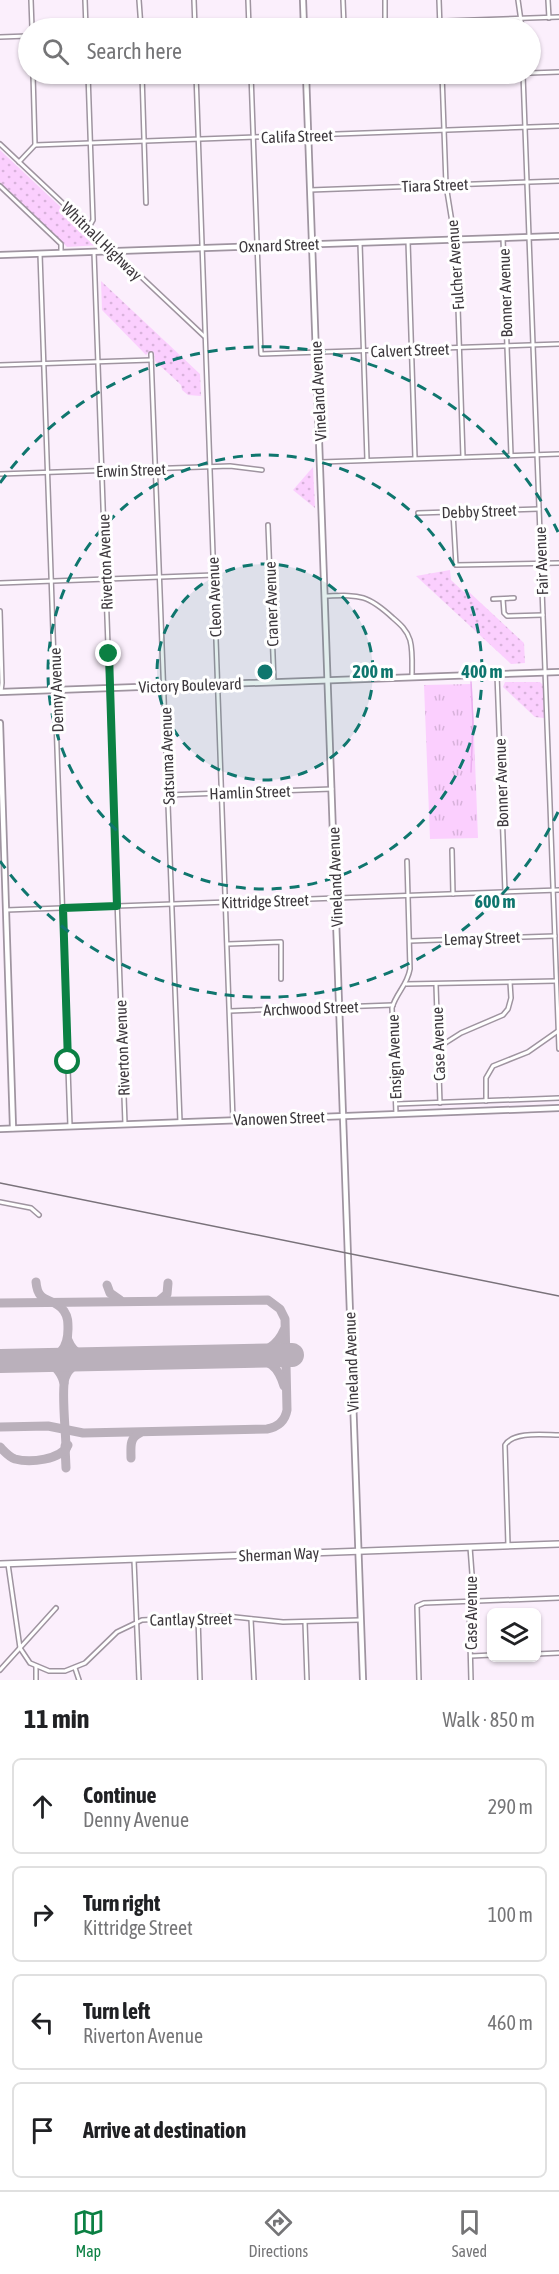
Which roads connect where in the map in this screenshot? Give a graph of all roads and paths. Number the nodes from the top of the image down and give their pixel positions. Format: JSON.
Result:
{"nodes":[{"id":1,"x":31,"y":0,"type":"edge"},
{"id":2,"x":85,"y":0,"type":"edge"},
{"id":3,"x":140,"y":0,"type":"edge"},
{"id":4,"x":194,"y":0,"type":"edge"},
{"id":5,"x":248,"y":0,"type":"edge"},
{"id":6,"x":303,"y":0,"type":"edge"},
{"id":7,"x":343,"y":0,"type":"edge"},
{"id":8,"x":385,"y":0,"type":"edge"},
{"id":9,"x":439,"y":0,"type":"edge"},
{"id":10,"x":518,"y":0,"type":"edge"},
{"id":11,"x":548,"y":0,"type":"edge"},
{"id":12,"x":559,"y":17,"type":"edge"},
{"id":13,"x":32,"y":18,"type":"edge"},
{"id":14,"x":86,"y":18,"type":"edge"},
{"id":15,"x":141,"y":18,"type":"edge"},
{"id":16,"x":195,"y":18,"type":"edge"},
{"id":17,"x":249,"y":18,"type":"edge"},
{"id":18,"x":304,"y":18,"type":"edge"},
{"id":19,"x":344,"y":18,"type":"edge"},
{"id":20,"x":385,"y":18,"type":"edge"},
{"id":21,"x":440,"y":18,"type":"edge"},
{"id":22,"x":520,"y":18,"type":"edge"},
{"id":23,"x":541,"y":18,"type":"edge"},
{"id":24,"x":549,"y":18,"type":"junction"},
{"id":25,"x":18,"y":36,"type":"edge"},
{"id":26,"x":0,"y":37,"type":"edge"},
{"id":27,"x":559,"y":72,"type":"edge"},
{"id":28,"x":541,"y":73,"type":"edge"},
{"id":29,"x":33,"y":84,"type":"edge"},
{"id":30,"x":88,"y":84,"type":"edge"},
{"id":31,"x":142,"y":84,"type":"edge"},
{"id":32,"x":196,"y":84,"type":"edge"},
{"id":33,"x":251,"y":84,"type":"edge"},
{"id":34,"x":306,"y":84,"type":"edge"},
{"id":35,"x":442,"y":84,"type":"edge"},
{"id":36,"x":522,"y":84,"type":"edge"},
{"id":37,"x":559,"y":126,"type":"edge"},
{"id":38,"x":525,"y":128,"type":"junction"},
{"id":39,"x":444,"y":131,"type":"junction"},
{"id":40,"x":308,"y":136,"type":"junction"},
{"id":41,"x":253,"y":138,"type":"junction"},
{"id":42,"x":199,"y":139,"type":"junction"},
{"id":43,"x":144,"y":141,"type":"junction"},
{"id":44,"x":90,"y":143,"type":"junction"},
{"id":45,"x":0,"y":144,"type":"edge"},
{"id":46,"x":35,"y":145,"type":"junction"},
{"id":47,"x":19,"y":162,"type":"junction"},
{"id":48,"x":559,"y":181,"type":"edge"},
{"id":49,"x":527,"y":182,"type":"junction"},
{"id":50,"x":446,"y":185,"type":"junction"},
{"id":51,"x":0,"y":186,"type":"edge"},
{"id":52,"x":310,"y":190,"type":"junction"},
{"id":53,"x":146,"y":203,"type":"dead end"},
{"id":54,"x":89,"y":227,"type":"junction"},
{"id":55,"x":559,"y":236,"type":"edge"},
{"id":56,"x":530,"y":237,"type":"junction"},
{"id":57,"x":503,"y":238,"type":"junction"},
{"id":58,"x":455,"y":239,"type":"junction"},
{"id":59,"x":408,"y":241,"type":"junction"},
{"id":60,"x":360,"y":243,"type":"junction"},
{"id":61,"x":312,"y":244,"type":"junction"},
{"id":62,"x":257,"y":246,"type":"junction"},
{"id":63,"x":202,"y":248,"type":"junction"},
{"id":64,"x":113,"y":251,"type":"junction"},
{"id":65,"x":94,"y":252,"type":"junction"},
{"id":66,"x":61,"y":253,"type":"junction"},
{"id":67,"x":40,"y":254,"type":"junction"},
{"id":68,"x":0,"y":255,"type":"edge"},
{"id":69,"x":205,"y":337,"type":"junction"},
{"id":70,"x":559,"y":344,"type":"edge"},
{"id":71,"x":534,"y":345,"type":"junction"},
{"id":72,"x":507,"y":347,"type":"junction"},
{"id":73,"x":460,"y":348,"type":"junction"},
{"id":74,"x":411,"y":350,"type":"junction"},
{"id":75,"x":364,"y":352,"type":"junction"},
{"id":76,"x":316,"y":353,"type":"junction"},
{"id":77,"x":151,"y":354,"type":"dead end"},
{"id":78,"x":152,"y":360,"type":"junction"},
{"id":79,"x":99,"y":361,"type":"junction"},
{"id":80,"x":44,"y":363,"type":"junction"},
{"id":81,"x":0,"y":365,"type":"edge"},
{"id":82,"x":537,"y":454,"type":"junction"},
{"id":83,"x":559,"y":454,"type":"edge"},
{"id":84,"x":511,"y":456,"type":"junction"},
{"id":85,"x":463,"y":457,"type":"junction"},
{"id":86,"x":415,"y":459,"type":"junction"},
{"id":87,"x":367,"y":460,"type":"junction"},
{"id":88,"x":321,"y":462,"type":"junction"},
{"id":89,"x":209,"y":467,"type":"junction"},
{"id":90,"x":156,"y":469,"type":"junction"},
{"id":91,"x":262,"y":470,"type":"dead end"},
{"id":92,"x":102,"y":471,"type":"junction"},
{"id":93,"x":48,"y":472,"type":"junction"},
{"id":94,"x":0,"y":474,"type":"edge"},
{"id":95,"x":539,"y":509,"type":"junction"},
{"id":96,"x":453,"y":512,"type":"junction"},
{"id":97,"x":418,"y":513,"type":"dead end"},
{"id":98,"x":268,"y":525,"type":"dead end"},
{"id":99,"x":559,"y":563,"type":"edge"},
{"id":100,"x":541,"y":564,"type":"junction"},
{"id":101,"x":214,"y":575,"type":"junction"},
{"id":102,"x":160,"y":577,"type":"junction"},
{"id":103,"x":106,"y":579,"type":"junction"},
{"id":104,"x":52,"y":581,"type":"junction"},
{"id":105,"x":0,"y":583,"type":"edge"},
{"id":106,"x":325,"y":596,"type":"junction"},
{"id":107,"x":503,"y":598,"type":"junction"},
{"id":108,"x":514,"y":598,"type":"dead end"},
{"id":109,"x":493,"y":599,"type":"dead end"},
{"id":110,"x":0,"y":611,"type":"edge"},
{"id":111,"x":543,"y":615,"type":"junction"},
{"id":112,"x":0,"y":638,"type":"edge"},
{"id":113,"x":546,"y":672,"type":"junction"},
{"id":114,"x":559,"y":672,"type":"edge"},
{"id":115,"x":497,"y":674,"type":"junction"},
{"id":116,"x":412,"y":677,"type":"junction"},
{"id":117,"x":328,"y":681,"type":"junction"},
{"id":118,"x":274,"y":682,"type":"junction"},
{"id":119,"x":218,"y":684,"type":"junction"},
{"id":120,"x":165,"y":686,"type":"junction"},
{"id":121,"x":110,"y":688,"type":"junction"},
{"id":122,"x":56,"y":689,"type":"junction"},
{"id":123,"x":0,"y":693,"type":"edge"},
{"id":124,"x":0,"y":723,"type":"edge"},
{"id":125,"x":332,"y":789,"type":"junction"},
{"id":126,"x":222,"y":793,"type":"junction"},
{"id":127,"x":168,"y":795,"type":"junction"},
{"id":128,"x":452,"y":850,"type":"dead end"},
{"id":129,"x":407,"y":861,"type":"dead end"},
{"id":130,"x":553,"y":890,"type":"junction"},
{"id":131,"x":559,"y":890,"type":"edge"},
{"id":132,"x":505,"y":892,"type":"junction"},
{"id":133,"x":453,"y":894,"type":"junction"},
{"id":134,"x":408,"y":896,"type":"junction"},
{"id":135,"x":336,"y":898,"type":"junction"},
{"id":136,"x":226,"y":902,"type":"junction"},
{"id":137,"x":172,"y":904,"type":"junction"},
{"id":138,"x":117,"y":906,"type":"junction"},
{"id":139,"x":63,"y":908,"type":"junction"},
{"id":140,"x":6,"y":910,"type":"junction"},
{"id":141,"x":555,"y":936,"type":"junction"},
{"id":142,"x":410,"y":941,"type":"junction"},
{"id":143,"x":228,"y":944,"type":"junction"},
{"id":144,"x":281,"y":980,"type":"dead end"},
{"id":145,"x":556,"y":981,"type":"junction"},
{"id":146,"x":510,"y":982,"type":"junction"},
{"id":147,"x":406,"y":984,"type":"junction"},
{"id":148,"x":436,"y":985,"type":"junction"},
{"id":149,"x":393,"y":1005,"type":"junction"},
{"id":150,"x":339,"y":1006,"type":"junction"},
{"id":151,"x":230,"y":1011,"type":"junction"},
{"id":152,"x":558,"y":1031,"type":"edge"},
{"id":153,"x":439,"y":1047,"type":"junction"},
{"id":154,"x":559,"y":1049,"type":"edge"},
{"id":155,"x":559,"y":1098,"type":"edge"},
{"id":156,"x":486,"y":1101,"type":"junction"},
{"id":157,"x":440,"y":1103,"type":"junction"},
{"id":158,"x":395,"y":1104,"type":"junction"},
{"id":159,"x":559,"y":1108,"type":"edge"},
{"id":160,"x":396,"y":1114,"type":"junction"},
{"id":161,"x":343,"y":1116,"type":"junction"},
{"id":162,"x":233,"y":1120,"type":"junction"},
{"id":163,"x":180,"y":1122,"type":"junction"},
{"id":164,"x":125,"y":1124,"type":"junction"},
{"id":165,"x":70,"y":1126,"type":"junction"},
{"id":166,"x":13,"y":1128,"type":"junction"},
{"id":167,"x":0,"y":1129,"type":"edge"},
{"id":168,"x":0,"y":1202,"type":"edge"},
{"id":169,"x":39,"y":1215,"type":"dead end"},
{"id":170,"x":559,"y":1435,"type":"edge"},
{"id":171,"x":559,"y":1544,"type":"edge"},
{"id":172,"x":508,"y":1545,"type":"junction"},
{"id":173,"x":470,"y":1547,"type":"junction"},
{"id":174,"x":358,"y":1551,"type":"junction"},
{"id":175,"x":134,"y":1560,"type":"junction"},
{"id":176,"x":0,"y":1564,"type":"edge"},
{"id":177,"x":8,"y":1564,"type":"junction"},
{"id":178,"x":559,"y":1598,"type":"edge"},
{"id":179,"x":469,"y":1602,"type":"junction"},
{"id":180,"x":56,"y":1608,"type":"dead end"},
{"id":181,"x":198,"y":1617,"type":"junction"},
{"id":182,"x":251,"y":1619,"type":"junction"},
{"id":183,"x":360,"y":1620,"type":"junction"},
{"id":184,"x":135,"y":1621,"type":"junction"},
{"id":185,"x":305,"y":1622,"type":"junction"},
{"id":186,"x":20,"y":1648,"type":"junction"},
{"id":187,"x":559,"y":1653,"type":"edge"},
{"id":188,"x":541,"y":1654,"type":"edge"},
{"id":189,"x":471,"y":1656,"type":"junction"},
{"id":190,"x":487,"y":1656,"type":"edge"},
{"id":191,"x":36,"y":1666,"type":"junction"},
{"id":192,"x":75,"y":1668,"type":"junction"},
{"id":193,"x":0,"y":1670,"type":"edge"},
{"id":194,"x":36,"y":1680,"type":"edge"},
{"id":195,"x":79,"y":1680,"type":"edge"},
{"id":196,"x":140,"y":1680,"type":"edge"},
{"id":197,"x":200,"y":1680,"type":"edge"},
{"id":198,"x":254,"y":1680,"type":"edge"},
{"id":199,"x":307,"y":1680,"type":"edge"},
{"id":200,"x":363,"y":1680,"type":"edge"},
{"id":201,"x":419,"y":1680,"type":"edge"},
{"id":202,"x":471,"y":1680,"type":"edge"}],
"edges":[{"from":1,"to":13,"type":"street"},
{"from":2,"to":14,"type":"street"},
{"from":3,"to":15,"type":"street"},
{"from":4,"to":16,"type":"street"},
{"from":5,"to":17,"type":"street"},
{"from":6,"to":18,"type":"main road"},
{"from":7,"to":19,"type":"street"},
{"from":8,"to":20,"type":"street"},
{"from":9,"to":21,"type":"street"},
{"from":10,"to":22,"type":"street"},
{"from":11,"to":24,"type":"street"},
{"from":12,"to":24,"type":"street"},
{"from":23,"to":24,"type":"street"},
{"from":25,"to":26,"type":"street"},
{"from":27,"to":28,"type":"street"},
{"from":29,"to":46,"type":"street"},
{"from":30,"to":44,"type":"street"},
{"from":31,"to":43,"type":"street"},
{"from":32,"to":42,"type":"street","name":"Cleon Avenue"},
{"from":33,"to":41,"type":"street"},
{"from":34,"to":40,"type":"main road","name":"Vineland Avenue"},
{"from":35,"to":39,"type":"street","name":"Fulcher Avenue"},
{"from":36,"to":38,"type":"street","name":"Fair Avenue"},
{"from":37,"to":38,"type":"street","name":"Califa Street"},
{"from":38,"to":39,"type":"street","name":"Califa Street"},
{"from":38,"to":49,"type":"street","name":"Fair Avenue"},
{"from":39,"to":40,"type":"street","name":"Califa Street"},
{"from":39,"to":50,"type":"street","name":"Fulcher Avenue"},
{"from":40,"to":41,"type":"street","name":"Califa Street"},
{"from":40,"to":52,"type":"main road","name":"Vineland Avenue"},
{"from":41,"to":42,"type":"street","name":"Califa Street"},
{"from":41,"to":62,"type":"street"},
{"from":42,"to":43,"type":"street","name":"Califa Street"},
{"from":42,"to":63,"type":"street","name":"Cleon Avenue"},
{"from":43,"to":44,"type":"street","name":"Califa Street"},
{"from":43,"to":53,"type":"street"},
{"from":44,"to":46,"type":"street","name":"Califa Street"},
{"from":44,"to":54,"type":"street"},
{"from":45,"to":47,"type":"street","name":"Whitnall Highway"},
{"from":46,"to":47,"type":"street"},
{"from":47,"to":54,"type":"street","name":"Whitnall Highway"},
{"from":48,"to":49,"type":"street","name":"Tiara Street"},
{"from":49,"to":50,"type":"street","name":"Tiara Street"},
{"from":49,"to":56,"type":"street","name":"Fair Avenue"},
{"from":50,"to":52,"type":"street","name":"Tiara Street"},
{"from":50,"to":58,"type":"street","name":"Fulcher Avenue"},
{"from":51,"to":66,"type":"street","name":"Whitnall Highway"},
{"from":52,"to":61,"type":"main road","name":"Vineland Avenue"},
{"from":54,"to":64,"type":"street","name":"Whitnall Highway"},
{"from":55,"to":56,"type":"main road","name":"Oxnard Street"},
{"from":56,"to":57,"type":"main road","name":"Oxnard Street"},
{"from":56,"to":71,"type":"street","name":"Fair Avenue"},
{"from":57,"to":58,"type":"main road","name":"Oxnard Street"},
{"from":57,"to":72,"type":"street","name":"Bonner Avenue"},
{"from":58,"to":59,"type":"main road","name":"Oxnard Street"},
{"from":58,"to":73,"type":"street","name":"Fulcher Avenue"},
{"from":59,"to":60,"type":"main road","name":"Oxnard Street"},
{"from":59,"to":74,"type":"street"},
{"from":60,"to":61,"type":"main road","name":"Oxnard Street"},
{"from":60,"to":75,"type":"street"},
{"from":61,"to":62,"type":"main road","name":"Oxnard Street"},
{"from":61,"to":76,"type":"main road","name":"Vineland Avenue"},
{"from":62,"to":63,"type":"main road","name":"Oxnard Street"},
{"from":62,"to":76,"type":"street","name":"Calvert Street"},
{"from":63,"to":64,"type":"main road","name":"Oxnard Street"},
{"from":63,"to":69,"type":"street","name":"Cleon Avenue"},
{"from":64,"to":65,"type":"main road","name":"Oxnard Street"},
{"from":64,"to":69,"type":"street","name":"Whitnall Highway"},
{"from":65,"to":66,"type":"main road","name":"Oxnard Street"},
{"from":65,"to":79,"type":"street","name":"Riverton Avenue"},
{"from":66,"to":67,"type":"main road","name":"Oxnard Street"},
{"from":67,"to":68,"type":"main road","name":"Oxnard Street"},
{"from":67,"to":80,"type":"street","name":"Denny Avenue"},
{"from":69,"to":89,"type":"street","name":"Cleon Avenue"},
{"from":70,"to":71,"type":"street","name":"Calvert Street"},
{"from":71,"to":72,"type":"street","name":"Calvert Street"},
{"from":71,"to":82,"type":"street","name":"Fair Avenue"},
{"from":72,"to":73,"type":"street","name":"Calvert Street"},
{"from":72,"to":84,"type":"street","name":"Bonner Avenue"},
{"from":73,"to":74,"type":"street","name":"Calvert Street"},
{"from":73,"to":85,"type":"street","name":"Fulcher Avenue"},
{"from":74,"to":75,"type":"street","name":"Calvert Street"},
{"from":74,"to":86,"type":"street"},
{"from":75,"to":76,"type":"street","name":"Calvert Street"},
{"from":75,"to":87,"type":"street"},
{"from":76,"to":88,"type":"main road","name":"Vineland Avenue"},
{"from":77,"to":78,"type":"street","name":"Satsuma Avenue"},
{"from":78,"to":79,"type":"street"},
{"from":78,"to":90,"type":"street","name":"Satsuma Avenue"},
{"from":79,"to":80,"type":"street"},
{"from":79,"to":92,"type":"street","name":"Riverton Avenue"},
{"from":80,"to":81,"type":"street"},
{"from":80,"to":93,"type":"street","name":"Denny Avenue"},
{"from":82,"to":83,"type":"street"},
{"from":82,"to":84,"type":"street"},
{"from":82,"to":95,"type":"street","name":"Fair Avenue"},
{"from":84,"to":85,"type":"street"},
{"from":85,"to":86,"type":"street"},
{"from":86,"to":87,"type":"street"},
{"from":87,"to":88,"type":"street"},
{"from":88,"to":106,"type":"main road","name":"Vineland Avenue"},
{"from":89,"to":90,"type":"street","name":"Erwin Street"},
{"from":89,"to":91,"type":"street","name":"Erwin Street"},
{"from":89,"to":101,"type":"street","name":"Cleon Avenue"},
{"from":90,"to":92,"type":"street","name":"Erwin Street"},
{"from":90,"to":102,"type":"street","name":"Satsuma Avenue"},
{"from":92,"to":93,"type":"street","name":"Erwin Street"},
{"from":92,"to":103,"type":"street","name":"Riverton Avenue"},
{"from":93,"to":94,"type":"street","name":"Erwin Street"},
{"from":93,"to":104,"type":"street","name":"Denny Avenue"},
{"from":95,"to":96,"type":"street","name":"Debby Street"},
{"from":95,"to":100,"type":"street","name":"Fair Avenue"},
{"from":96,"to":97,"type":"street","name":"Debby Street"},
{"from":96,"to":100,"type":"street"},
{"from":98,"to":118,"type":"street","name":"Craner Avenue"},
{"from":99,"to":100,"type":"street"},
{"from":100,"to":111,"type":"street","name":"Fair Avenue"},
{"from":101,"to":102,"type":"street"},
{"from":101,"to":119,"type":"street","name":"Cleon Avenue"},
{"from":102,"to":103,"type":"street"},
{"from":102,"to":120,"type":"street","name":"Satsuma Avenue"},
{"from":103,"to":104,"type":"street"},
{"from":103,"to":121,"type":"street","name":"Riverton Avenue"},
{"from":104,"to":105,"type":"street"},
{"from":104,"to":122,"type":"street","name":"Denny Avenue"},
{"from":106,"to":116,"type":"street"},
{"from":106,"to":117,"type":"main road","name":"Vineland Avenue"},
{"from":107,"to":108,"type":"street"},
{"from":107,"to":109,"type":"street"},
{"from":107,"to":111,"type":"street"},
{"from":110,"to":112,"type":"street"},
{"from":111,"to":113,"type":"street","name":"Fair Avenue"},
{"from":112,"to":123,"type":"street"},
{"from":113,"to":114,"type":"main road","name":"Victory Boulevard"},
{"from":113,"to":115,"type":"main road","name":"Victory Boulevard"},
{"from":113,"to":130,"type":"street","name":"Fair Avenue"},
{"from":115,"to":116,"type":"main road","name":"Victory Boulevard"},
{"from":115,"to":132,"type":"street","name":"Bonner Avenue"},
{"from":116,"to":117,"type":"main road","name":"Victory Boulevard"},
{"from":117,"to":118,"type":"main road","name":"Victory Boulevard"},
{"from":117,"to":125,"type":"main road","name":"Vineland Avenue"},
{"from":118,"to":119,"type":"main road","name":"Victory Boulevard"},
{"from":119,"to":120,"type":"main road","name":"Victory Boulevard"},
{"from":119,"to":126,"type":"street","name":"Cleon Avenue"},
{"from":120,"to":121,"type":"main road","name":"Victory Boulevard"},
{"from":120,"to":127,"type":"street","name":"Satsuma Avenue"},
{"from":121,"to":122,"type":"main road","name":"Victory Boulevard"},
{"from":121,"to":138,"type":"street","name":"Riverton Avenue"},
{"from":122,"to":123,"type":"main road","name":"Victory Boulevard"},
{"from":122,"to":139,"type":"street","name":"Denny Avenue"},
{"from":124,"to":140,"type":"main road"},
{"from":125,"to":126,"type":"street","name":"Hamlin Street"},
{"from":125,"to":135,"type":"main road","name":"Vineland Avenue"},
{"from":126,"to":127,"type":"street","name":"Hamlin Street"},
{"from":126,"to":136,"type":"street","name":"Cleon Avenue"},
{"from":127,"to":137,"type":"street","name":"Satsuma Avenue"},
{"from":128,"to":133,"type":"street"},
{"from":129,"to":134,"type":"street","name":"Ensign Avenue"},
{"from":130,"to":131,"type":"street","name":"Kittridge Street"},
{"from":130,"to":132,"type":"street","name":"Kittridge Street"},
{"from":130,"to":141,"type":"street","name":"Fair Avenue"},
{"from":132,"to":133,"type":"street","name":"Kittridge Street"},
{"from":133,"to":134,"type":"street","name":"Kittridge Street"},
{"from":134,"to":135,"type":"street","name":"Kittridge Street"},
{"from":134,"to":142,"type":"street","name":"Ensign Avenue"},
{"from":135,"to":136,"type":"street","name":"Kittridge Street"},
{"from":135,"to":150,"type":"main road","name":"Vineland Avenue"},
{"from":136,"to":137,"type":"street","name":"Kittridge Street"},
{"from":136,"to":143,"type":"street","name":"Cleon Avenue"},
{"from":137,"to":138,"type":"street","name":"Kittridge Street"},
{"from":137,"to":163,"type":"street","name":"Satsuma Avenue"},
{"from":138,"to":139,"type":"street","name":"Kittridge Street"},
{"from":138,"to":164,"type":"street","name":"Riverton Avenue"},
{"from":139,"to":140,"type":"street","name":"Kittridge Street"},
{"from":139,"to":165,"type":"street","name":"Denny Avenue"},
{"from":140,"to":166,"type":"main road"},
{"from":141,"to":142,"type":"street","name":"Lemay Street"},
{"from":141,"to":145,"type":"street","name":"Fair Avenue"},
{"from":142,"to":147,"type":"street","name":"Ensign Avenue"},
{"from":143,"to":144,"type":"street"},
{"from":143,"to":151,"type":"street","name":"Cleon Avenue"},
{"from":145,"to":146,"type":"street"},
{"from":145,"to":152,"type":"street","name":"Fair Avenue"},
{"from":146,"to":148,"type":"street"},
{"from":146,"to":153,"type":"street"},
{"from":147,"to":148,"type":"street"},
{"from":147,"to":149,"type":"street","name":"Ensign Avenue"},
{"from":148,"to":153,"type":"street","name":"Case Avenue"},
{"from":149,"to":150,"type":"street","name":"Archwood Street"},
{"from":149,"to":158,"type":"street","name":"Ensign Avenue"},
{"from":150,"to":151,"type":"street","name":"Archwood Street"},
{"from":150,"to":161,"type":"main road","name":"Vineland Avenue"},
{"from":151,"to":162,"type":"street","name":"Cleon Avenue"},
{"from":152,"to":154,"type":"street","name":"Fair Avenue"},
{"from":152,"to":156,"type":"street"},
{"from":153,"to":157,"type":"street","name":"Case Avenue"},
{"from":155,"to":156,"type":"street"},
{"from":156,"to":157,"type":"street"},
{"from":157,"to":158,"type":"street"},
{"from":158,"to":160,"type":"street","name":"Ensign Avenue"},
{"from":159,"to":160,"type":"main road","name":"Vanowen Street"},
{"from":160,"to":161,"type":"main road","name":"Vanowen Street"},
{"from":161,"to":162,"type":"main road","name":"Vanowen Street"},
{"from":161,"to":174,"type":"main road","name":"Vineland Avenue"},
{"from":162,"to":163,"type":"main road","name":"Vanowen Street"},
{"from":163,"to":164,"type":"main road","name":"Vanowen Street"},
{"from":164,"to":165,"type":"main road","name":"Vanowen Street"},
{"from":165,"to":166,"type":"main road","name":"Vanowen Street"},
{"from":166,"to":167,"type":"main road","name":"Vanowen Street"},
{"from":168,"to":169,"type":"street"},
{"from":170,"to":172,"type":"street"},
{"from":171,"to":172,"type":"main road","name":"Sherman Way"},
{"from":172,"to":173,"type":"main road","name":"Sherman Way"},
{"from":173,"to":174,"type":"main road","name":"Sherman Way"},
{"from":173,"to":179,"type":"street","name":"Case Avenue"},
{"from":174,"to":175,"type":"main road","name":"Sherman Way"},
{"from":174,"to":183,"type":"main road","name":"Vineland Avenue"},
{"from":175,"to":177,"type":"main road","name":"Sherman Way"},
{"from":175,"to":184,"type":"street"},
{"from":176,"to":177,"type":"main road","name":"Sherman Way"},
{"from":177,"to":186,"type":"street"},
{"from":178,"to":179,"type":"street"},
{"from":179,"to":189,"type":"street","name":"Case Avenue"},
{"from":179,"to":201,"type":"street"},
{"from":180,"to":186,"type":"street"},
{"from":181,"to":182,"type":"street","name":"Cantlay Street"},
{"from":181,"to":184,"type":"street","name":"Cantlay Street"},
{"from":181,"to":197,"type":"street"},
{"from":182,"to":185,"type":"street","name":"Cantlay Street"},
{"from":182,"to":198,"type":"street"},
{"from":183,"to":185,"type":"street","name":"Cantlay Street"},
{"from":183,"to":200,"type":"main road","name":"Vineland Avenue"},
{"from":184,"to":192,"type":"street","name":"Cantlay Street"},
{"from":184,"to":196,"type":"street"},
{"from":185,"to":199,"type":"street"},
{"from":186,"to":191,"type":"street"},
{"from":186,"to":193,"type":"street"},
{"from":187,"to":188,"type":"street"},
{"from":189,"to":190,"type":"street"},
{"from":189,"to":202,"type":"street","name":"Case Avenue"},
{"from":191,"to":192,"type":"street"},
{"from":191,"to":194,"type":"street"},
{"from":192,"to":195,"type":"street"}]}
